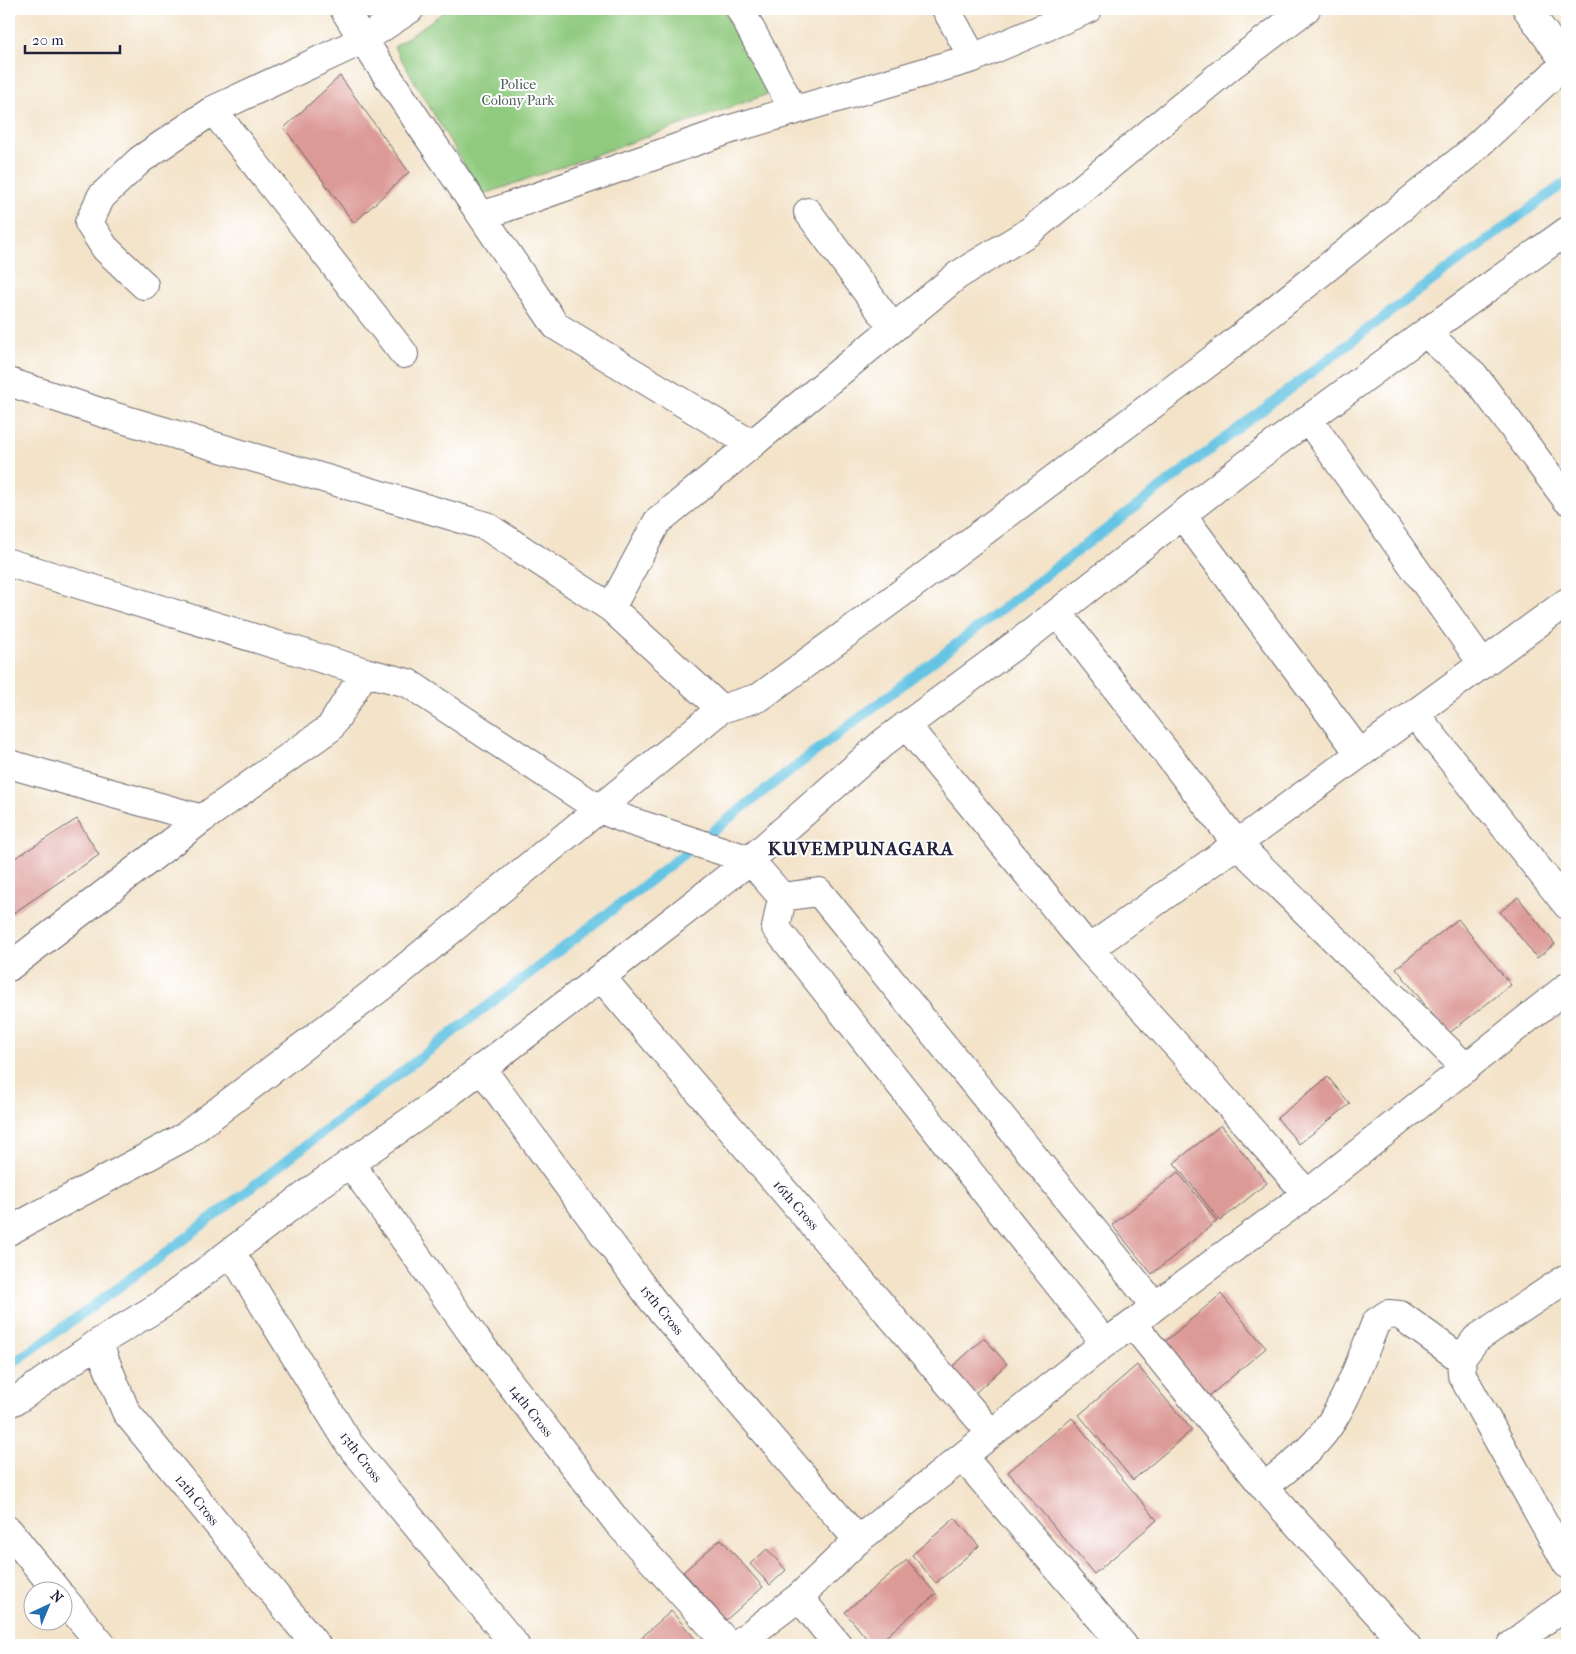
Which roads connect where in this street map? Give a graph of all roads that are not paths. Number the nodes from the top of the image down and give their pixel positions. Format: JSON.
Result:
{"nodes":[{"id":1,"x":344,"y":9,"type":"edge"},
{"id":2,"x":410,"y":9,"type":"edge"},
{"id":3,"x":740,"y":9,"type":"edge"},
{"id":4,"x":946,"y":9,"type":"edge"},
{"id":5,"x":1088,"y":9,"type":"edge"},
{"id":6,"x":1306,"y":9,"type":"edge"},
{"id":7,"x":1527,"y":9,"type":"edge"},
{"id":8,"x":363,"y":40,"type":"junction"},
{"id":9,"x":973,"y":58,"type":"junction"},
{"id":10,"x":1566,"y":63,"type":"edge"},
{"id":11,"x":213,"y":110,"type":"junction"},
{"id":12,"x":794,"y":111,"type":"junction"},
{"id":13,"x":808,"y":212,"type":"dead end"},
{"id":14,"x":482,"y":216,"type":"junction"},
{"id":15,"x":1564,"y":239,"type":"edge"},
{"id":16,"x":144,"y":284,"type":"dead end"},
{"id":17,"x":893,"y":328,"type":"junction"},
{"id":18,"x":1425,"y":333,"type":"junction"},
{"id":19,"x":404,"y":354,"type":"dead end"},
{"id":20,"x":9,"y":382,"type":"edge"},
{"id":21,"x":1308,"y":420,"type":"junction"},
{"id":22,"x":751,"y":444,"type":"junction"},
{"id":23,"x":1567,"y":500,"type":"edge"},
{"id":24,"x":1182,"y":515,"type":"junction"},
{"id":25,"x":9,"y":563,"type":"edge"},
{"id":26,"x":1567,"y":603,"type":"edge"},
{"id":27,"x":611,"y":608,"type":"junction"},
{"id":28,"x":1058,"y":613,"type":"junction"},
{"id":29,"x":1483,"y":664,"type":"junction"},
{"id":30,"x":365,"y":672,"type":"junction"},
{"id":31,"x":721,"y":709,"type":"junction"},
{"id":32,"x":1415,"y":714,"type":"junction"},
{"id":33,"x":906,"y":725,"type":"junction"},
{"id":34,"x":1360,"y":754,"type":"junction"},
{"id":35,"x":9,"y":764,"type":"edge"},
{"id":36,"x":599,"y":809,"type":"junction"},
{"id":37,"x":202,"y":819,"type":"junction"},
{"id":38,"x":1237,"y":844,"type":"junction"},
{"id":39,"x":737,"y":856,"type":"junction"},
{"id":40,"x":782,"y":897,"type":"junction"},
{"id":41,"x":1567,"y":905,"type":"edge"},
{"id":42,"x":1089,"y":950,"type":"junction"},
{"id":43,"x":9,"y":967,"type":"edge"},
{"id":44,"x":601,"y":977,"type":"junction"},
{"id":45,"x":1567,"y":987,"type":"edge"},
{"id":46,"x":481,"y":1068,"type":"junction"},
{"id":47,"x":1466,"y":1068,"type":"junction"},
{"id":48,"x":350,"y":1163,"type":"junction"},
{"id":49,"x":1307,"y":1194,"type":"junction"},
{"id":50,"x":9,"y":1231,"type":"edge"},
{"id":51,"x":231,"y":1252,"type":"junction"},
{"id":52,"x":1567,"y":1278,"type":"edge"},
{"id":53,"x":1155,"y":1306,"type":"junction"},
{"id":54,"x":1133,"y":1324,"type":"junction"},
{"id":55,"x":98,"y":1343,"type":"junction"},
{"id":56,"x":1105,"y":1343,"type":"junction"},
{"id":57,"x":1461,"y":1359,"type":"junction"},
{"id":58,"x":9,"y":1403,"type":"edge"},
{"id":59,"x":991,"y":1433,"type":"junction"},
{"id":60,"x":963,"y":1456,"type":"junction"},
{"id":61,"x":1264,"y":1487,"type":"junction"},
{"id":62,"x":9,"y":1531,"type":"edge"},
{"id":63,"x":858,"y":1540,"type":"junction"},
{"id":64,"x":1567,"y":1564,"type":"edge"},
{"id":65,"x":50,"y":1582,"type":"edge"},
{"id":66,"x":799,"y":1597,"type":"junction"},
{"id":67,"x":1567,"y":1604,"type":"edge"},
{"id":68,"x":72,"y":1609,"type":"edge"},
{"id":69,"x":102,"y":1645,"type":"edge"},
{"id":70,"x":316,"y":1645,"type":"edge"},
{"id":71,"x":515,"y":1645,"type":"edge"},
{"id":72,"x":729,"y":1645,"type":"edge"},
{"id":73,"x":736,"y":1645,"type":"edge"},
{"id":74,"x":838,"y":1645,"type":"edge"},
{"id":75,"x":1123,"y":1645,"type":"edge"},
{"id":76,"x":1406,"y":1645,"type":"edge"},
{"id":77,"x":1512,"y":1645,"type":"edge"}],
"edges":[{"from":1,"to":8,"type":"street"},
{"from":2,"to":8,"type":"street"},
{"from":3,"to":12,"type":"street"},
{"from":4,"to":9,"type":"street"},
{"from":5,"to":9,"type":"street"},
{"from":6,"to":17,"type":"street"},
{"from":7,"to":10,"type":"street"},
{"from":8,"to":11,"type":"street"},
{"from":8,"to":14,"type":"street"},
{"from":9,"to":12,"type":"street"},
{"from":10,"to":31,"type":"street"},
{"from":11,"to":16,"type":"street"},
{"from":11,"to":19,"type":"street"},
{"from":12,"to":14,"type":"street"},
{"from":13,"to":17,"type":"street"},
{"from":14,"to":22,"type":"street"},
{"from":15,"to":18,"type":"street"},
{"from":17,"to":22,"type":"street"},
{"from":18,"to":21,"type":"street"},
{"from":18,"to":23,"type":"street"},
{"from":20,"to":27,"type":"street"},
{"from":21,"to":24,"type":"street"},
{"from":21,"to":29,"type":"street"},
{"from":22,"to":27,"type":"street"},
{"from":24,"to":28,"type":"street"},
{"from":24,"to":34,"type":"street"},
{"from":25,"to":30,"type":"street"},
{"from":26,"to":29,"type":"street"},
{"from":27,"to":31,"type":"street"},
{"from":28,"to":33,"type":"street"},
{"from":28,"to":38,"type":"street"},
{"from":29,"to":32,"type":"street"},
{"from":30,"to":36,"type":"street"},
{"from":30,"to":37,"type":"street"},
{"from":31,"to":36,"type":"street"},
{"from":32,"to":34,"type":"street"},
{"from":32,"to":41,"type":"street"},
{"from":33,"to":39,"type":"street"},
{"from":33,"to":42,"type":"street"},
{"from":34,"to":38,"type":"street"},
{"from":35,"to":37,"type":"street"},
{"from":36,"to":39,"type":"street"},
{"from":36,"to":50,"type":"street"},
{"from":37,"to":43,"type":"street"},
{"from":38,"to":42,"type":"street"},
{"from":38,"to":47,"type":"street"},
{"from":39,"to":40,"type":"street"},
{"from":39,"to":44,"type":"street"},
{"from":40,"to":53,"type":"street"},
{"from":40,"to":56,"type":"street"},
{"from":42,"to":49,"type":"street"},
{"from":44,"to":46,"type":"street"},
{"from":44,"to":59,"type":"street","name":"16th Cross"},
{"from":45,"to":47,"type":"street"},
{"from":46,"to":48,"type":"street"},
{"from":46,"to":63,"type":"street","name":"15th Cross"},
{"from":47,"to":49,"type":"street"},
{"from":48,"to":51,"type":"street"},
{"from":48,"to":72,"type":"street","name":"14th Cross"},
{"from":49,"to":53,"type":"street"},
{"from":51,"to":55,"type":"street"},
{"from":51,"to":71,"type":"street","name":"13th Cross"},
{"from":52,"to":57,"type":"street"},
{"from":53,"to":54,"type":"street"},
{"from":54,"to":56,"type":"street"},
{"from":54,"to":61,"type":"street"},
{"from":55,"to":58,"type":"street"},
{"from":55,"to":70,"type":"street","name":"12th Cross"},
{"from":56,"to":59,"type":"street"},
{"from":57,"to":61,"type":"street"},
{"from":57,"to":64,"type":"street"},
{"from":59,"to":60,"type":"street"},
{"from":60,"to":63,"type":"street"},
{"from":60,"to":75,"type":"street"},
{"from":61,"to":76,"type":"street"},
{"from":62,"to":65,"type":"street"},
{"from":63,"to":66,"type":"street"},
{"from":66,"to":73,"type":"street"},
{"from":66,"to":74,"type":"street"},
{"from":67,"to":77,"type":"street"},
{"from":68,"to":69,"type":"street"}]}
